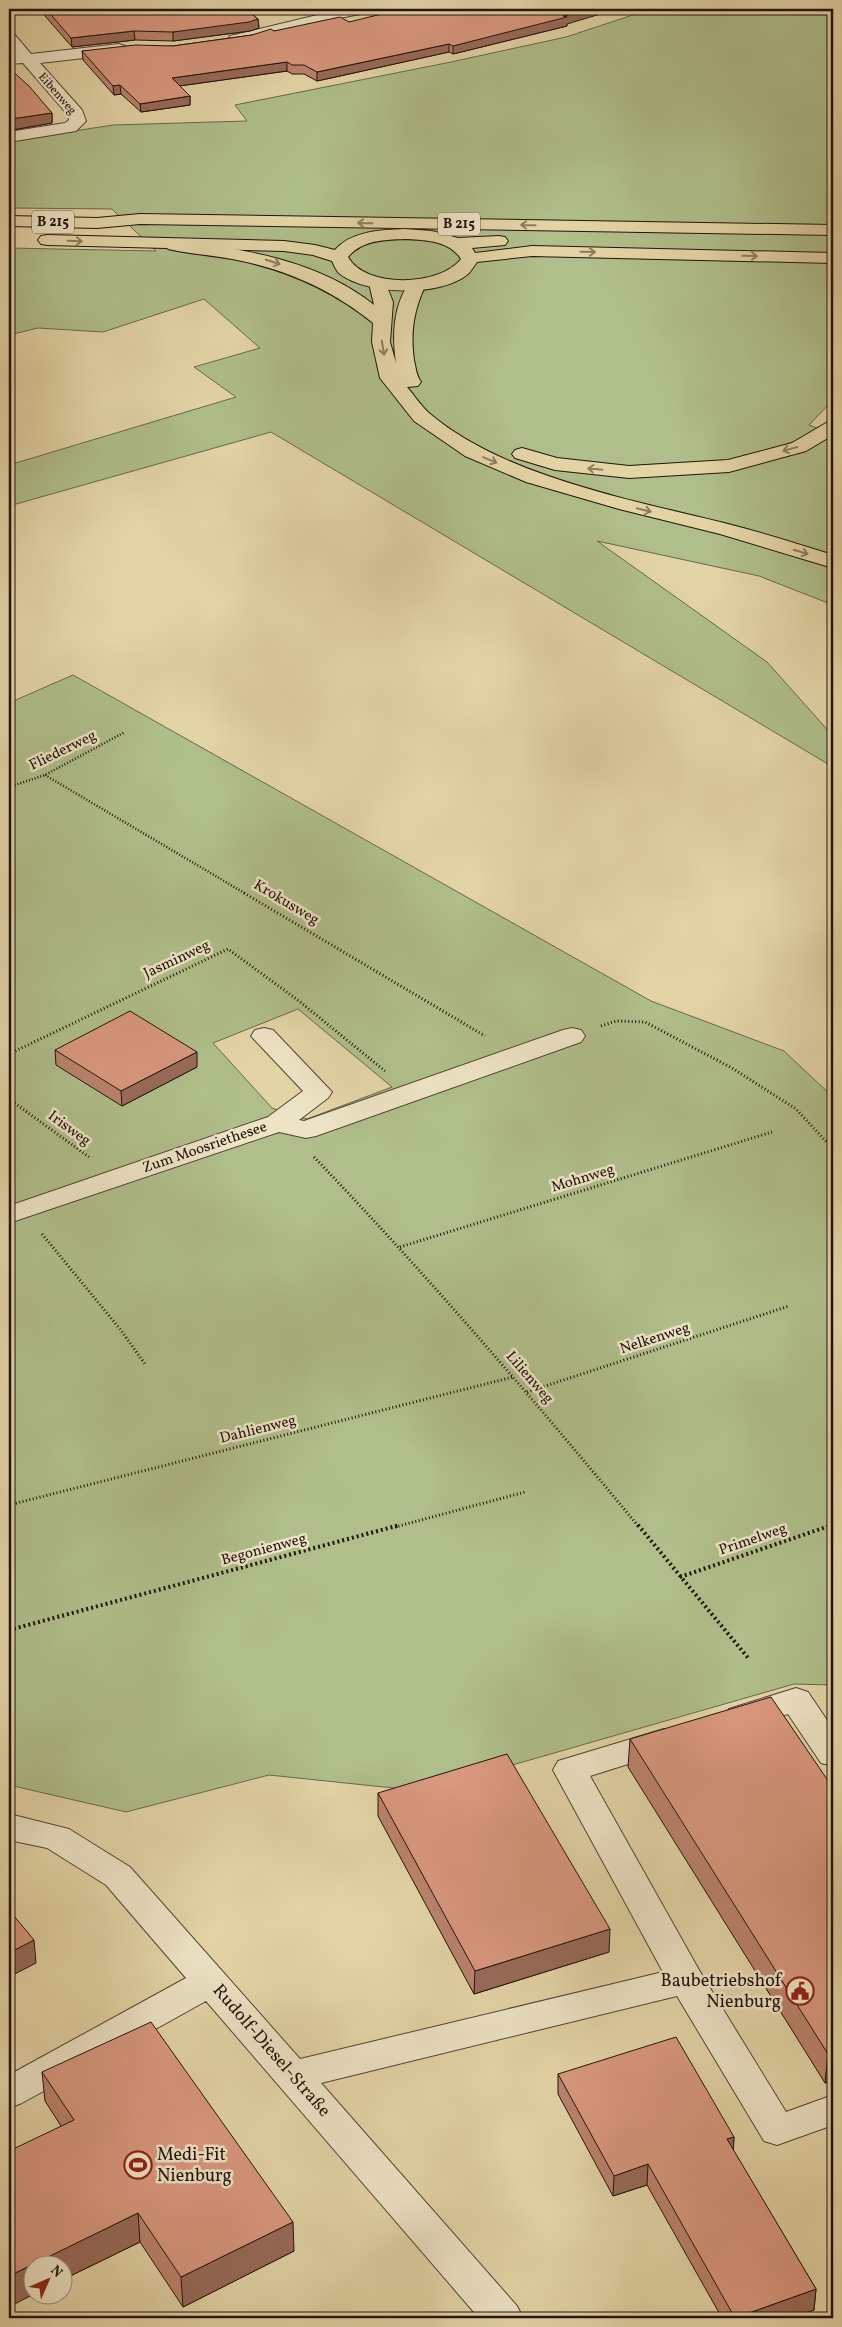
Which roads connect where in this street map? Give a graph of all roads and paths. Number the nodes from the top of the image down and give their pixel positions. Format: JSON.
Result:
{"nodes":[{"id":1,"x":363,"y":9,"type":"edge"},
{"id":2,"x":9,"y":38,"type":"edge"},
{"id":3,"x":223,"y":41,"type":"edge"},
{"id":4,"x":135,"y":47,"type":"edge"},
{"id":5,"x":9,"y":59,"type":"edge"},
{"id":6,"x":26,"y":59,"type":"junction"},
{"id":7,"x":9,"y":138,"type":"edge"},
{"id":8,"x":9,"y":221,"type":"edge"},
{"id":9,"x":97,"y":223,"type":"junction"},
{"id":10,"x":833,"y":230,"type":"edge"},
{"id":11,"x":833,"y":236,"type":"edge"},
{"id":12,"x":366,"y":239,"type":"junction"},
{"id":13,"x":28,"y":240,"type":"dead end"},
{"id":14,"x":456,"y":244,"type":"junction"},
{"id":15,"x":174,"y":245,"type":"junction"},
{"id":16,"x":339,"y":257,"type":"junction"},
{"id":17,"x":833,"y":258,"type":"edge"},
{"id":18,"x":470,"y":259,"type":"junction"},
{"id":19,"x":378,"y":283,"type":"junction"},
{"id":20,"x":417,"y":284,"type":"junction"},
{"id":21,"x":384,"y":322,"type":"junction"},
{"id":22,"x":833,"y":427,"type":"edge"},
{"id":23,"x":833,"y":562,"type":"edge"},
{"id":24,"x":126,"y":732,"type":"dead end"},
{"id":25,"x":45,"y":775,"type":"junction"},
{"id":26,"x":9,"y":787,"type":"edge"},
{"id":27,"x":264,"y":1036,"type":"dead end"},
{"id":28,"x":572,"y":1036,"type":"joint"},
{"id":29,"x":9,"y":1054,"type":"edge"},
{"id":30,"x":512,"y":1057,"type":"junction"},
{"id":31,"x":410,"y":1093,"type":"junction"},
{"id":32,"x":9,"y":1099,"type":"edge"},
{"id":33,"x":278,"y":1123,"type":"junction"},
{"id":34,"x":772,"y":1132,"type":"dead end"},
{"id":35,"x":833,"y":1149,"type":"edge"},
{"id":36,"x":113,"y":1180,"type":"junction"},
{"id":37,"x":16,"y":1213,"type":"edge"},
{"id":38,"x":400,"y":1247,"type":"junction"},
{"id":39,"x":789,"y":1306,"type":"dead end"},
{"id":40,"x":145,"y":1364,"type":"dead end"},
{"id":41,"x":513,"y":1377,"type":"junction"},
{"id":42,"x":527,"y":1392,"type":"junction"},
{"id":43,"x":525,"y":1492,"type":"dead end"},
{"id":44,"x":9,"y":1505,"type":"edge"},
{"id":45,"x":833,"y":1524,"type":"edge"},
{"id":46,"x":680,"y":1578,"type":"junction"},
{"id":47,"x":9,"y":1630,"type":"edge"},
{"id":48,"x":749,"y":1660,"type":"dead end"},
{"id":49,"x":833,"y":1754,"type":"edge"},
{"id":50,"x":9,"y":1827,"type":"edge"},
{"id":51,"x":686,"y":1980,"type":"junction"},
{"id":52,"x":210,"y":1982,"type":"junction"},
{"id":53,"x":292,"y":2076,"type":"junction"},
{"id":54,"x":9,"y":2093,"type":"edge"},
{"id":55,"x":833,"y":2110,"type":"edge"},
{"id":56,"x":503,"y":2318,"type":"edge"}],
"edges":[{"from":1,"to":3,"type":"street"},
{"from":2,"to":6,"type":"street"},
{"from":4,"to":6,"type":"street"},
{"from":5,"to":6,"type":"street"},
{"from":6,"to":7,"type":"street","name":"Eibenweg"},
{"from":8,"to":9,"type":"main road","number":"B 215"},
{"from":10,"to":9,"type":"main road","number":"B 215","one_way":true},
{"from":9,"to":12,"type":"main road","number":"B 215"},
{"from":11,"to":14,"type":"main road","number":"B 215"},
{"from":12,"to":14,"type":"main road","number":"B 215"},
{"from":12,"to":16,"type":"main road","number":"B 215"},
{"from":13,"to":15,"type":"main road","number":"B 215","one_way":true},
{"from":14,"to":18,"type":"main road","number":"B 215"},
{"from":15,"to":16,"type":"main road","number":"B 215"},
{"from":15,"to":21,"type":"main road","one_way":true},
{"from":16,"to":19,"type":"main road"},
{"from":18,"to":17,"type":"main road","number":"B 215","one_way":true},
{"from":18,"to":20,"type":"main road"},
{"from":19,"to":20,"type":"main road"},
{"from":19,"to":21,"type":"main road"},
{"from":22,"to":20,"type":"main road","one_way":true},
{"from":21,"to":23,"type":"main road","one_way":true},
{"from":24,"to":25,"type":"path","name":"Fliederweg"},
{"from":25,"to":26,"type":"path","name":"Fliederweg"},
{"from":25,"to":30,"type":"path","name":"Krokusweg"},
{"from":27,"to":33,"type":"street"},
{"from":28,"to":30,"type":"street","name":"Zum Moosriethesee"},
{"from":28,"to":35,"type":"path"},
{"from":29,"to":31,"type":"path","name":"Jasminweg"},
{"from":30,"to":31,"type":"street","name":"Zum Moosriethesee"},
{"from":31,"to":33,"type":"street","name":"Zum Moosriethesee"},
{"from":32,"to":36,"type":"path","name":"Irisweg"},
{"from":33,"to":36,"type":"street","name":"Zum Moosriethesee"},
{"from":33,"to":38,"type":"path","name":"Lilienweg"},
{"from":34,"to":38,"type":"path","name":"Mohnweg"},
{"from":36,"to":37,"type":"street","name":"Zum Moosriethesee"},
{"from":37,"to":40,"type":"path"},
{"from":38,"to":41,"type":"path","name":"Lilienweg"},
{"from":39,"to":42,"type":"path","name":"Nelkenweg"},
{"from":41,"to":42,"type":"path","name":"Lilienweg"},
{"from":41,"to":44,"type":"path","name":"Dahlienweg"},
{"from":42,"to":46,"type":"path","name":"Lilienweg"},
{"from":43,"to":47,"type":"path","name":"Begonienweg"},
{"from":45,"to":46,"type":"path","name":"Primelweg"},
{"from":46,"to":48,"type":"path","name":"Lilienweg"},
{"from":49,"to":51,"type":"street"},
{"from":50,"to":52,"type":"street","name":"Rudolf-Diesel-Straße"},
{"from":51,"to":53,"type":"street"},
{"from":51,"to":55,"type":"street"},
{"from":52,"to":53,"type":"street","name":"Rudolf-Diesel-Straße"},
{"from":52,"to":54,"type":"street"},
{"from":53,"to":56,"type":"street","name":"Rudolf-Diesel-Straße"}]}
